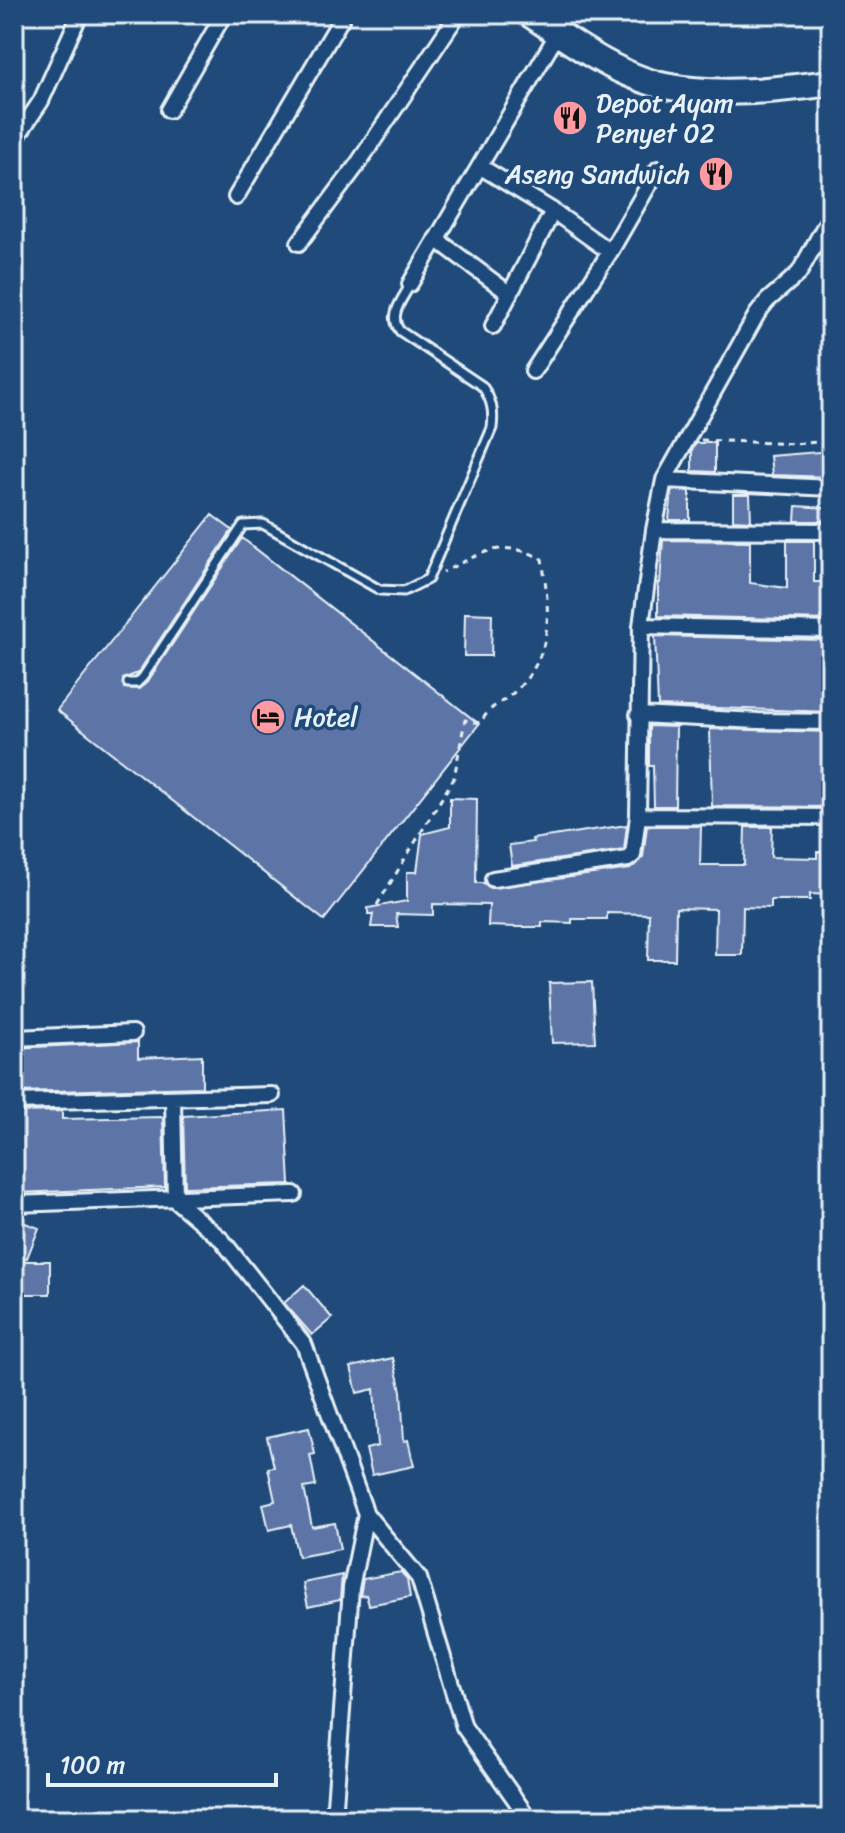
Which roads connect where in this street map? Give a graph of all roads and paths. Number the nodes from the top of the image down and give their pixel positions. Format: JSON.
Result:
{"nodes":[{"id":1,"x":80,"y":14,"type":"edge"},
{"id":2,"x":224,"y":14,"type":"edge"},
{"id":3,"x":344,"y":14,"type":"edge"},
{"id":4,"x":458,"y":14,"type":"edge"},
{"id":5,"x":530,"y":14,"type":"edge"},
{"id":6,"x":564,"y":24,"type":"edge"},
{"id":7,"x":831,"y":83,"type":"edge"},
{"id":8,"x":169,"y":110,"type":"dead end"},
{"id":9,"x":14,"y":141,"type":"edge"},
{"id":10,"x":481,"y":167,"type":"junction"},
{"id":11,"x":658,"y":169,"type":"dead end"},
{"id":12,"x":236,"y":197,"type":"dead end"},
{"id":13,"x":553,"y":211,"type":"junction"},
{"id":14,"x":831,"y":215,"type":"edge"},
{"id":15,"x":436,"y":239,"type":"junction"},
{"id":16,"x":299,"y":243,"type":"dead end"},
{"id":17,"x":610,"y":252,"type":"junction"},
{"id":18,"x":410,"y":284,"type":"joint"},
{"id":19,"x":510,"y":294,"type":"junction"},
{"id":20,"x":493,"y":326,"type":"dead end"},
{"id":21,"x":533,"y":371,"type":"dead end"},
{"id":22,"x":686,"y":439,"type":"junction"},
{"id":23,"x":831,"y":441,"type":"edge"},
{"id":24,"x":664,"y":480,"type":"junction"},
{"id":25,"x":831,"y":488,"type":"edge"},
{"id":26,"x":654,"y":530,"type":"junction"},
{"id":27,"x":831,"y":531,"type":"edge"},
{"id":28,"x":428,"y":579,"type":"junction"},
{"id":29,"x":641,"y":626,"type":"junction"},
{"id":30,"x":831,"y":630,"type":"edge"},
{"id":31,"x":128,"y":683,"type":"dead end"},
{"id":32,"x":638,"y":715,"type":"junction"},
{"id":33,"x":831,"y":722,"type":"edge"},
{"id":34,"x":638,"y":816,"type":"junction"},
{"id":35,"x":831,"y":817,"type":"edge"},
{"id":36,"x":493,"y":879,"type":"dead end"},
{"id":37,"x":377,"y":905,"type":"dead end"},
{"id":38,"x":133,"y":1033,"type":"dead end"},
{"id":39,"x":14,"y":1038,"type":"edge"},
{"id":40,"x":272,"y":1095,"type":"dead end"},
{"id":41,"x":173,"y":1099,"type":"junction"},
{"id":42,"x":14,"y":1102,"type":"edge"},
{"id":43,"x":294,"y":1194,"type":"dead end"},
{"id":44,"x":175,"y":1200,"type":"junction"},
{"id":45,"x":14,"y":1204,"type":"edge"},
{"id":46,"x":366,"y":1514,"type":"junction"},
{"id":47,"x":334,"y":1819,"type":"edge"},
{"id":48,"x":529,"y":1819,"type":"edge"}],
"edges":[{"from":1,"to":9,"type":"street"},
{"from":2,"to":8,"type":"street"},
{"from":3,"to":12,"type":"street"},
{"from":4,"to":16,"type":"street"},
{"from":5,"to":6,"type":"highway"},
{"from":6,"to":7,"type":"highway"},
{"from":6,"to":10,"type":"street"},
{"from":10,"to":13,"type":"street"},
{"from":10,"to":15,"type":"street"},
{"from":11,"to":17,"type":"street"},
{"from":13,"to":17,"type":"street"},
{"from":13,"to":19,"type":"street"},
{"from":14,"to":22,"type":"street"},
{"from":15,"to":18,"type":"street"},
{"from":15,"to":19,"type":"street"},
{"from":17,"to":21,"type":"street"},
{"from":18,"to":28,"type":"lane"},
{"from":19,"to":20,"type":"street"},
{"from":22,"to":23,"type":"path"},
{"from":22,"to":24,"type":"street"},
{"from":24,"to":25,"type":"street"},
{"from":24,"to":26,"type":"street"},
{"from":26,"to":27,"type":"street"},
{"from":26,"to":29,"type":"street"},
{"from":28,"to":31,"type":"lane"},
{"from":28,"to":37,"type":"path"},
{"from":29,"to":30,"type":"street"},
{"from":29,"to":32,"type":"street"},
{"from":32,"to":33,"type":"street"},
{"from":32,"to":34,"type":"street"},
{"from":34,"to":35,"type":"street"},
{"from":34,"to":36,"type":"street"},
{"from":38,"to":39,"type":"street"},
{"from":40,"to":41,"type":"street"},
{"from":41,"to":42,"type":"street"},
{"from":41,"to":44,"type":"street"},
{"from":43,"to":44,"type":"street"},
{"from":44,"to":45,"type":"street"},
{"from":44,"to":46,"type":"street"},
{"from":46,"to":47,"type":"street"},
{"from":46,"to":48,"type":"street"}]}
